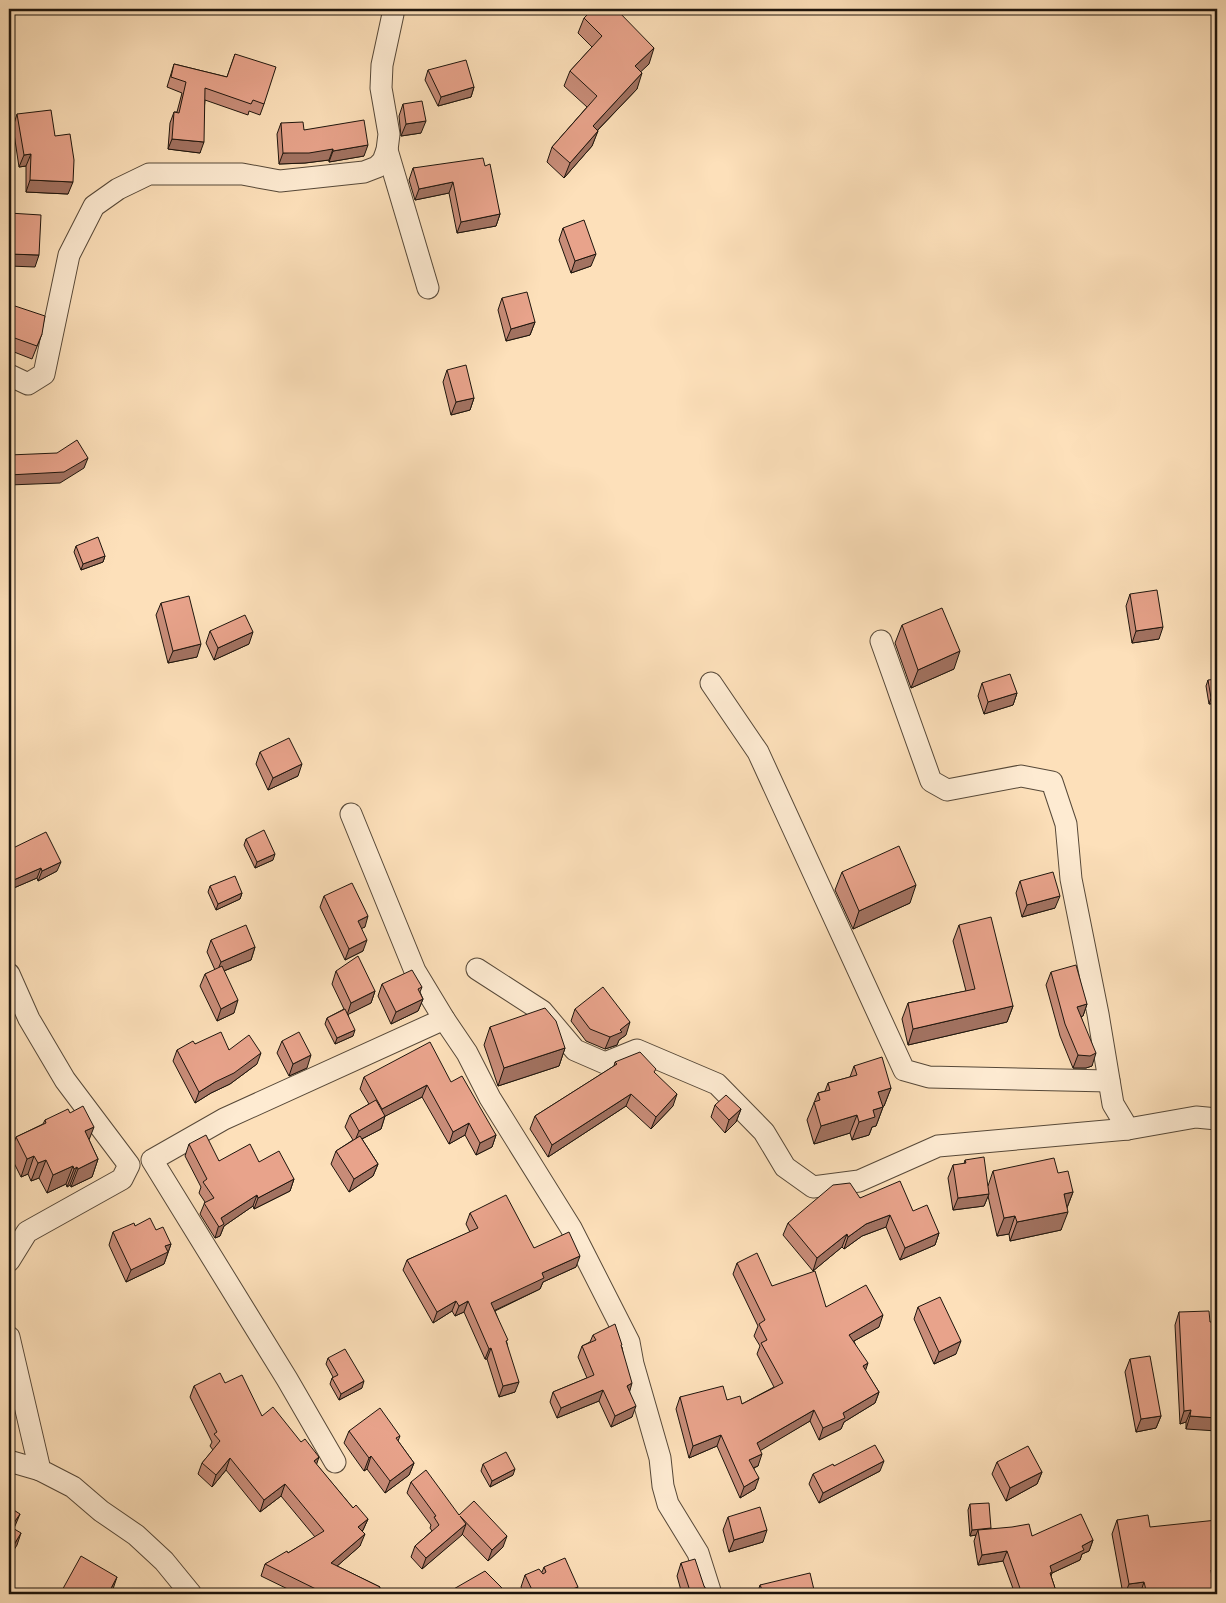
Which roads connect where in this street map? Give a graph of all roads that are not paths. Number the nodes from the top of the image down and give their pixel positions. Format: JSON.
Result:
{"nodes":[{"id":1,"x":392,"y":9,"type":"edge"},
{"id":2,"x":387,"y":150,"type":"junction"},
{"id":3,"x":428,"y":288,"type":"dead end"},
{"id":4,"x":9,"y":375,"type":"edge"},
{"id":5,"x":882,"y":641,"type":"dead end"},
{"id":6,"x":711,"y":683,"type":"dead end"},
{"id":7,"x":351,"y":814,"type":"dead end"},
{"id":8,"x":477,"y":970,"type":"dead end"},
{"id":9,"x":9,"y":974,"type":"edge"},
{"id":10,"x":444,"y":1019,"type":"junction"},
{"id":11,"x":1109,"y":1081,"type":"junction"},
{"id":12,"x":1217,"y":1119,"type":"edge"},
{"id":13,"x":1128,"y":1129,"type":"junction"},
{"id":14,"x":9,"y":1261,"type":"edge"},
{"id":15,"x":9,"y":1337,"type":"edge"},
{"id":16,"x":9,"y":1461,"type":"edge"},
{"id":17,"x":336,"y":1462,"type":"dead end"},
{"id":18,"x":40,"y":1470,"type":"junction"},
{"id":19,"x":191,"y":1594,"type":"edge"},
{"id":20,"x":711,"y":1594,"type":"edge"}],
"edges":[{"from":1,"to":2,"type":"street"},
{"from":2,"to":3,"type":"street"},
{"from":2,"to":4,"type":"street"},
{"from":5,"to":11,"type":"street"},
{"from":6,"to":11,"type":"street"},
{"from":7,"to":10,"type":"street"},
{"from":8,"to":13,"type":"street"},
{"from":9,"to":14,"type":"street"},
{"from":10,"to":17,"type":"street"},
{"from":10,"to":20,"type":"street"},
{"from":11,"to":13,"type":"street"},
{"from":12,"to":13,"type":"street"},
{"from":15,"to":18,"type":"street"},
{"from":16,"to":18,"type":"street"},
{"from":18,"to":19,"type":"street"}]}
